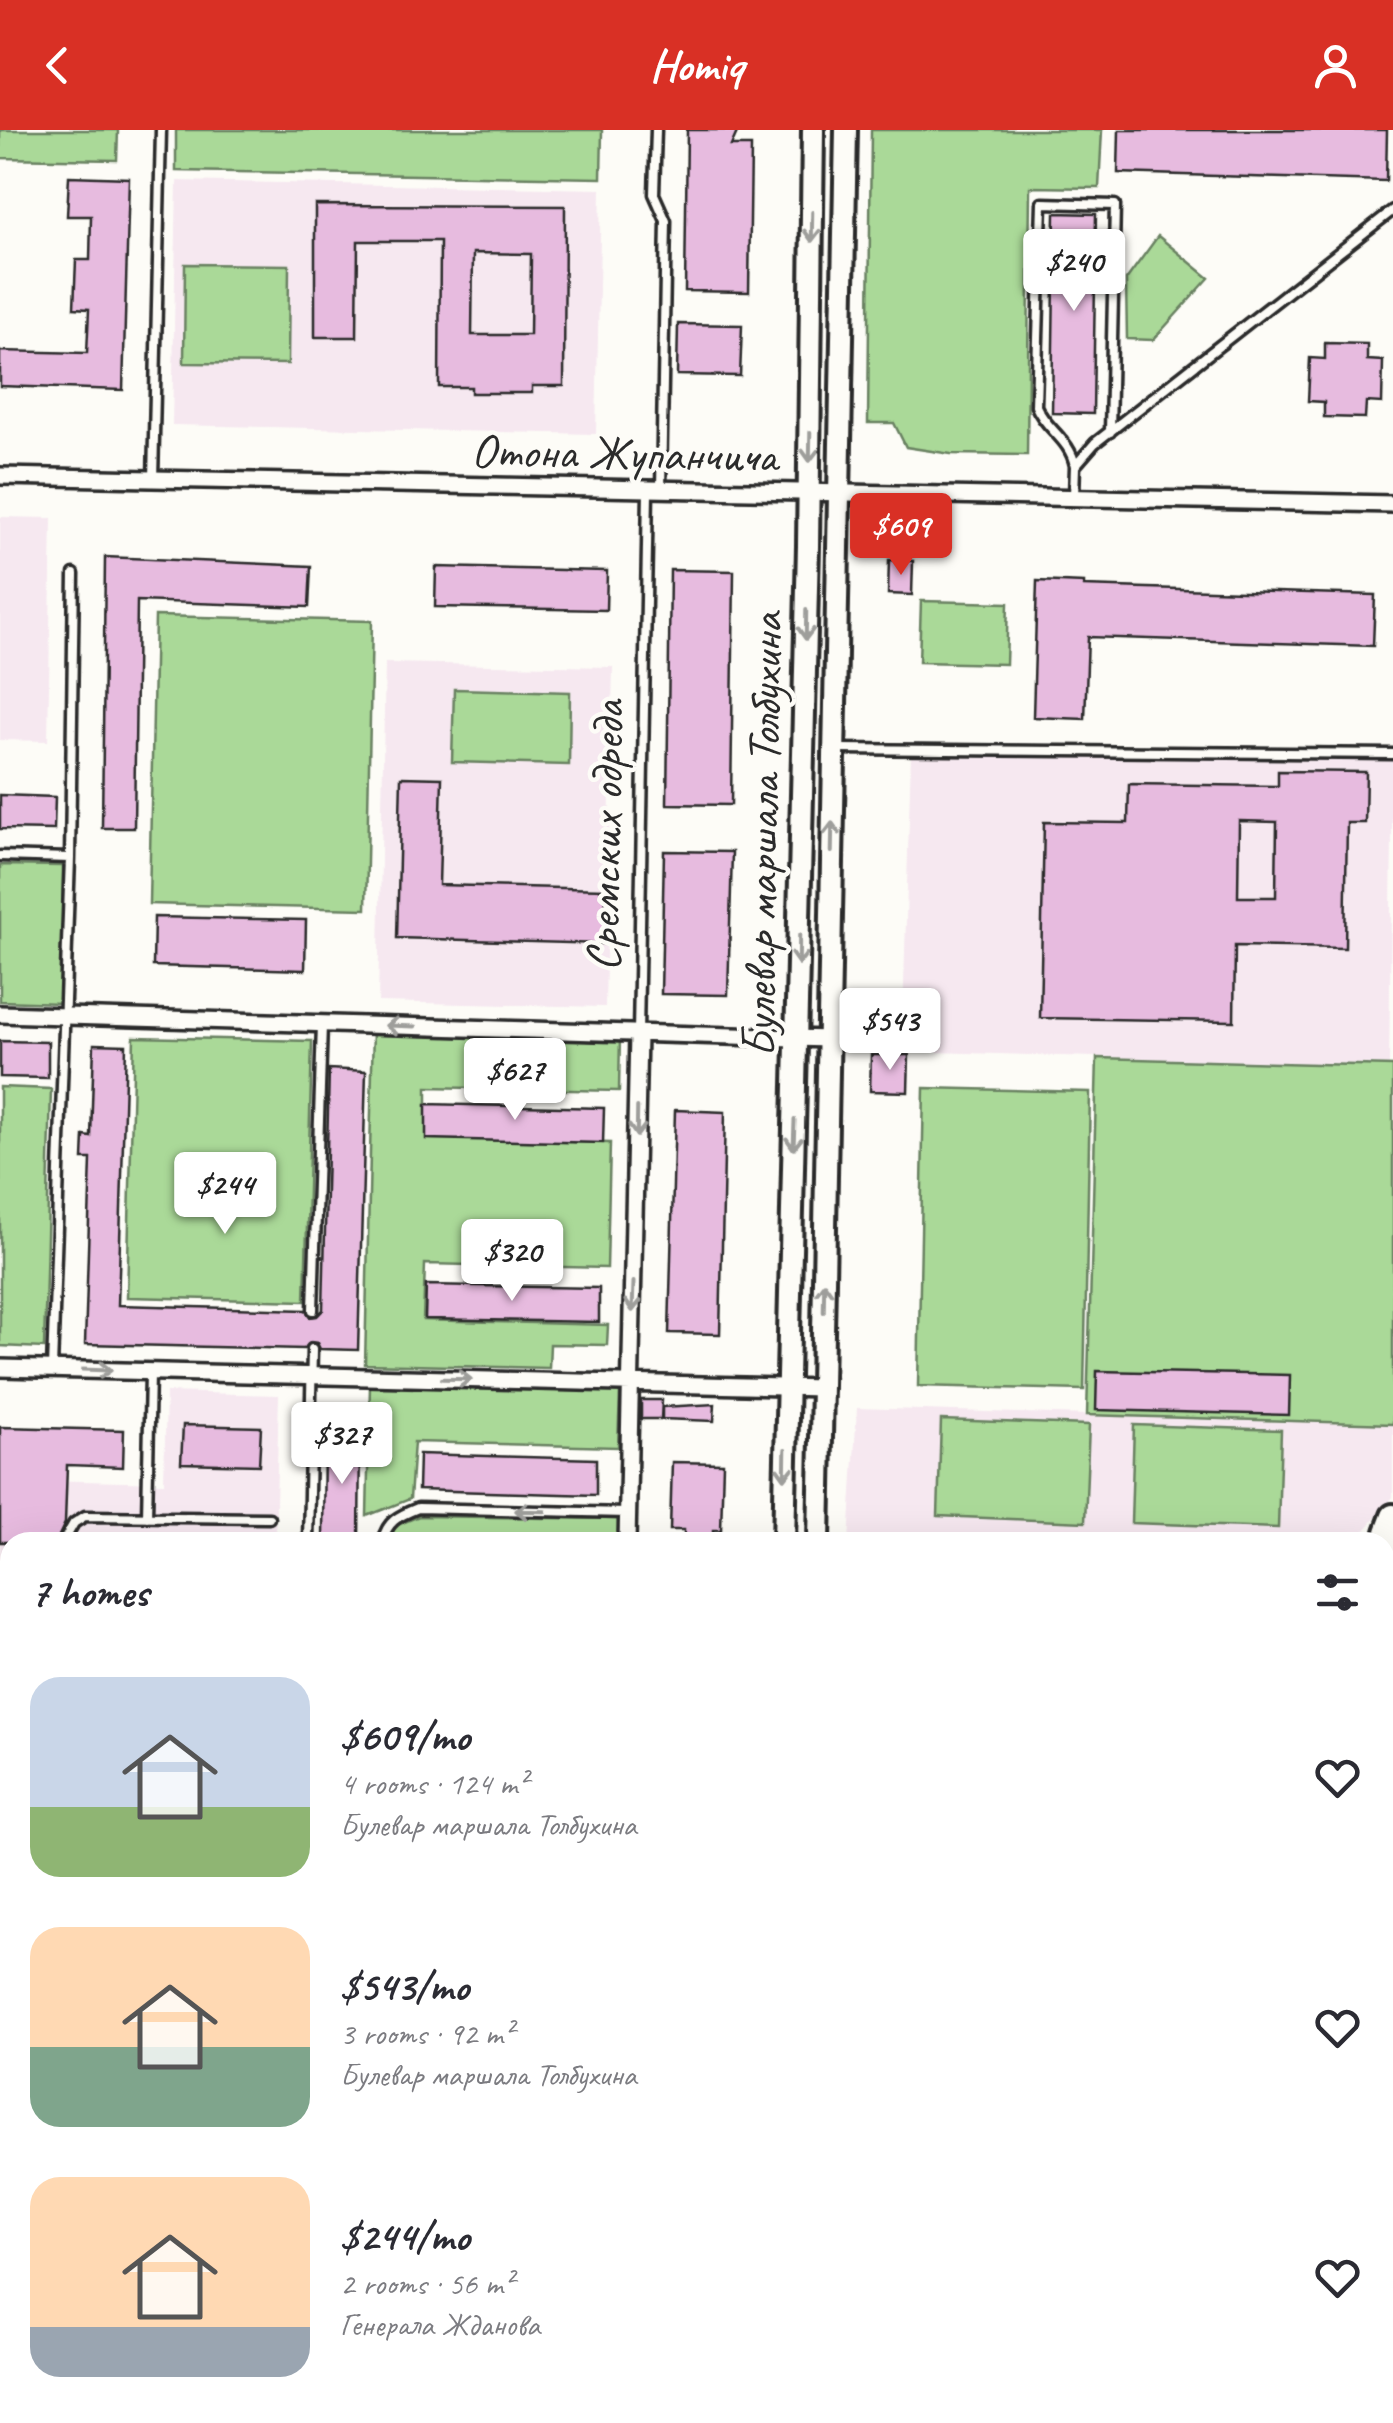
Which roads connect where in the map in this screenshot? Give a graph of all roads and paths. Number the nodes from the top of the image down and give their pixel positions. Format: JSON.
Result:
{"nodes":[{"id":1,"x":161,"y":130,"type":"edge"},
{"id":2,"x":656,"y":130,"type":"edge"},
{"id":3,"x":814,"y":130,"type":"edge"},
{"id":4,"x":846,"y":130,"type":"edge"},
{"id":5,"x":1393,"y":210,"type":"edge"},
{"id":6,"x":1110,"y":432,"type":"junction"},
{"id":7,"x":1075,"y":466,"type":"junction"},
{"id":8,"x":0,"y":476,"type":"edge"},
{"id":9,"x":153,"y":480,"type":"junction"},
{"id":10,"x":654,"y":492,"type":"junction"},
{"id":11,"x":809,"y":492,"type":"junction"},
{"id":12,"x":840,"y":492,"type":"junction"},
{"id":13,"x":1074,"y":496,"type":"junction"},
{"id":14,"x":1393,"y":504,"type":"edge"},
{"id":15,"x":74,"y":574,"type":"dead end"},
{"id":16,"x":833,"y":749,"type":"junction"},
{"id":17,"x":1393,"y":754,"type":"edge"},
{"id":18,"x":0,"y":856,"type":"edge"},
{"id":19,"x":70,"y":858,"type":"junction"},
{"id":20,"x":0,"y":1014,"type":"edge"},
{"id":21,"x":65,"y":1016,"type":"junction"},
{"id":22,"x":322,"y":1024,"type":"junction"},
{"id":23,"x":638,"y":1034,"type":"junction"},
{"id":24,"x":797,"y":1038,"type":"junction"},
{"id":25,"x":829,"y":1039,"type":"junction"},
{"id":26,"x":313,"y":1310,"type":"dead end"},
{"id":27,"x":312,"y":1349,"type":"dead end"},
{"id":28,"x":0,"y":1368,"type":"edge"},
{"id":29,"x":52,"y":1368,"type":"junction"},
{"id":30,"x":150,"y":1373,"type":"junction"},
{"id":31,"x":312,"y":1376,"type":"junction"},
{"id":32,"x":631,"y":1383,"type":"junction"},
{"id":33,"x":786,"y":1387,"type":"junction"},
{"id":34,"x":822,"y":1388,"type":"junction"},
{"id":35,"x":627,"y":1513,"type":"junction"},
{"id":36,"x":146,"y":1517,"type":"junction"},
{"id":37,"x":269,"y":1518,"type":"dead end"},
{"id":38,"x":69,"y":1532,"type":"edge"},
{"id":39,"x":308,"y":1532,"type":"edge"},
{"id":40,"x":385,"y":1532,"type":"edge"},
{"id":41,"x":627,"y":1532,"type":"edge"},
{"id":42,"x":784,"y":1532,"type":"edge"},
{"id":43,"x":819,"y":1532,"type":"edge"}],
"edges":[{"from":1,"to":9,"type":"lane"},
{"from":2,"to":10,"type":"lane","name":"Сремских одреда"},
{"from":3,"to":11,"type":"street","name":"Булевар маршала Толбухина","one_way":true},
{"from":4,"to":12,"type":"street","name":"Булевар маршала Толбухина"},
{"from":5,"to":6,"type":"lane"},
{"from":6,"to":7,"type":"lane"},
{"from":6,"to":7,"type":"lane"},
{"from":7,"to":13,"type":"lane"},
{"from":8,"to":9,"type":"street","name":"Отона Жупанчича"},
{"from":9,"to":10,"type":"street","name":"Отона Жупанчича"},
{"from":10,"to":11,"type":"street","name":"Отона Жупанчича"},
{"from":10,"to":23,"type":"lane","name":"Сремских одреда"},
{"from":11,"to":12,"type":"street","name":"Отона Жупанчича"},
{"from":11,"to":24,"type":"street","name":"Булевар маршала Толбухина","one_way":true},
{"from":12,"to":13,"type":"street","name":"Отона Жупанчича"},
{"from":12,"to":16,"type":"street","name":"Булевар маршала Толбухина"},
{"from":13,"to":14,"type":"street","name":"Отона Жупанчича"},
{"from":15,"to":19,"type":"lane"},
{"from":16,"to":17,"type":"lane"},
{"from":25,"to":16,"type":"street","name":"Булевар маршала Толбухина","one_way":true},
{"from":18,"to":19,"type":"lane"},
{"from":19,"to":21,"type":"lane"},
{"from":20,"to":21,"type":"street"},
{"from":21,"to":22,"type":"street"},
{"from":21,"to":29,"type":"lane"},
{"from":23,"to":22,"type":"street","one_way":true},
{"from":22,"to":26,"type":"lane"},
{"from":23,"to":24,"type":"street"},
{"from":23,"to":32,"type":"street","name":"Сремских одреда","one_way":true},
{"from":24,"to":25,"type":"street"},
{"from":24,"to":33,"type":"street","name":"Булевар маршала Толбухина","one_way":true},
{"from":34,"to":25,"type":"street","name":"Булевар маршала Толбухина","one_way":true},
{"from":27,"to":31,"type":"lane"},
{"from":28,"to":29,"type":"street"},
{"from":29,"to":30,"type":"street","one_way":true},
{"from":30,"to":31,"type":"street"},
{"from":30,"to":36,"type":"lane"},
{"from":31,"to":32,"type":"street","one_way":true},
{"from":31,"to":39,"type":"lane"},
{"from":32,"to":33,"type":"street"},
{"from":32,"to":35,"type":"street","name":"Сремских одреда"},
{"from":33,"to":34,"type":"street"},
{"from":33,"to":42,"type":"street","name":"Булевар маршала Толбухина","one_way":true},
{"from":34,"to":43,"type":"street","name":"Булевар маршала Толбухина"},
{"from":35,"to":40,"type":"lane","one_way":true},
{"from":35,"to":41,"type":"street","name":"Сремских одреда"},
{"from":36,"to":37,"type":"lane"},
{"from":36,"to":38,"type":"lane"}]}
